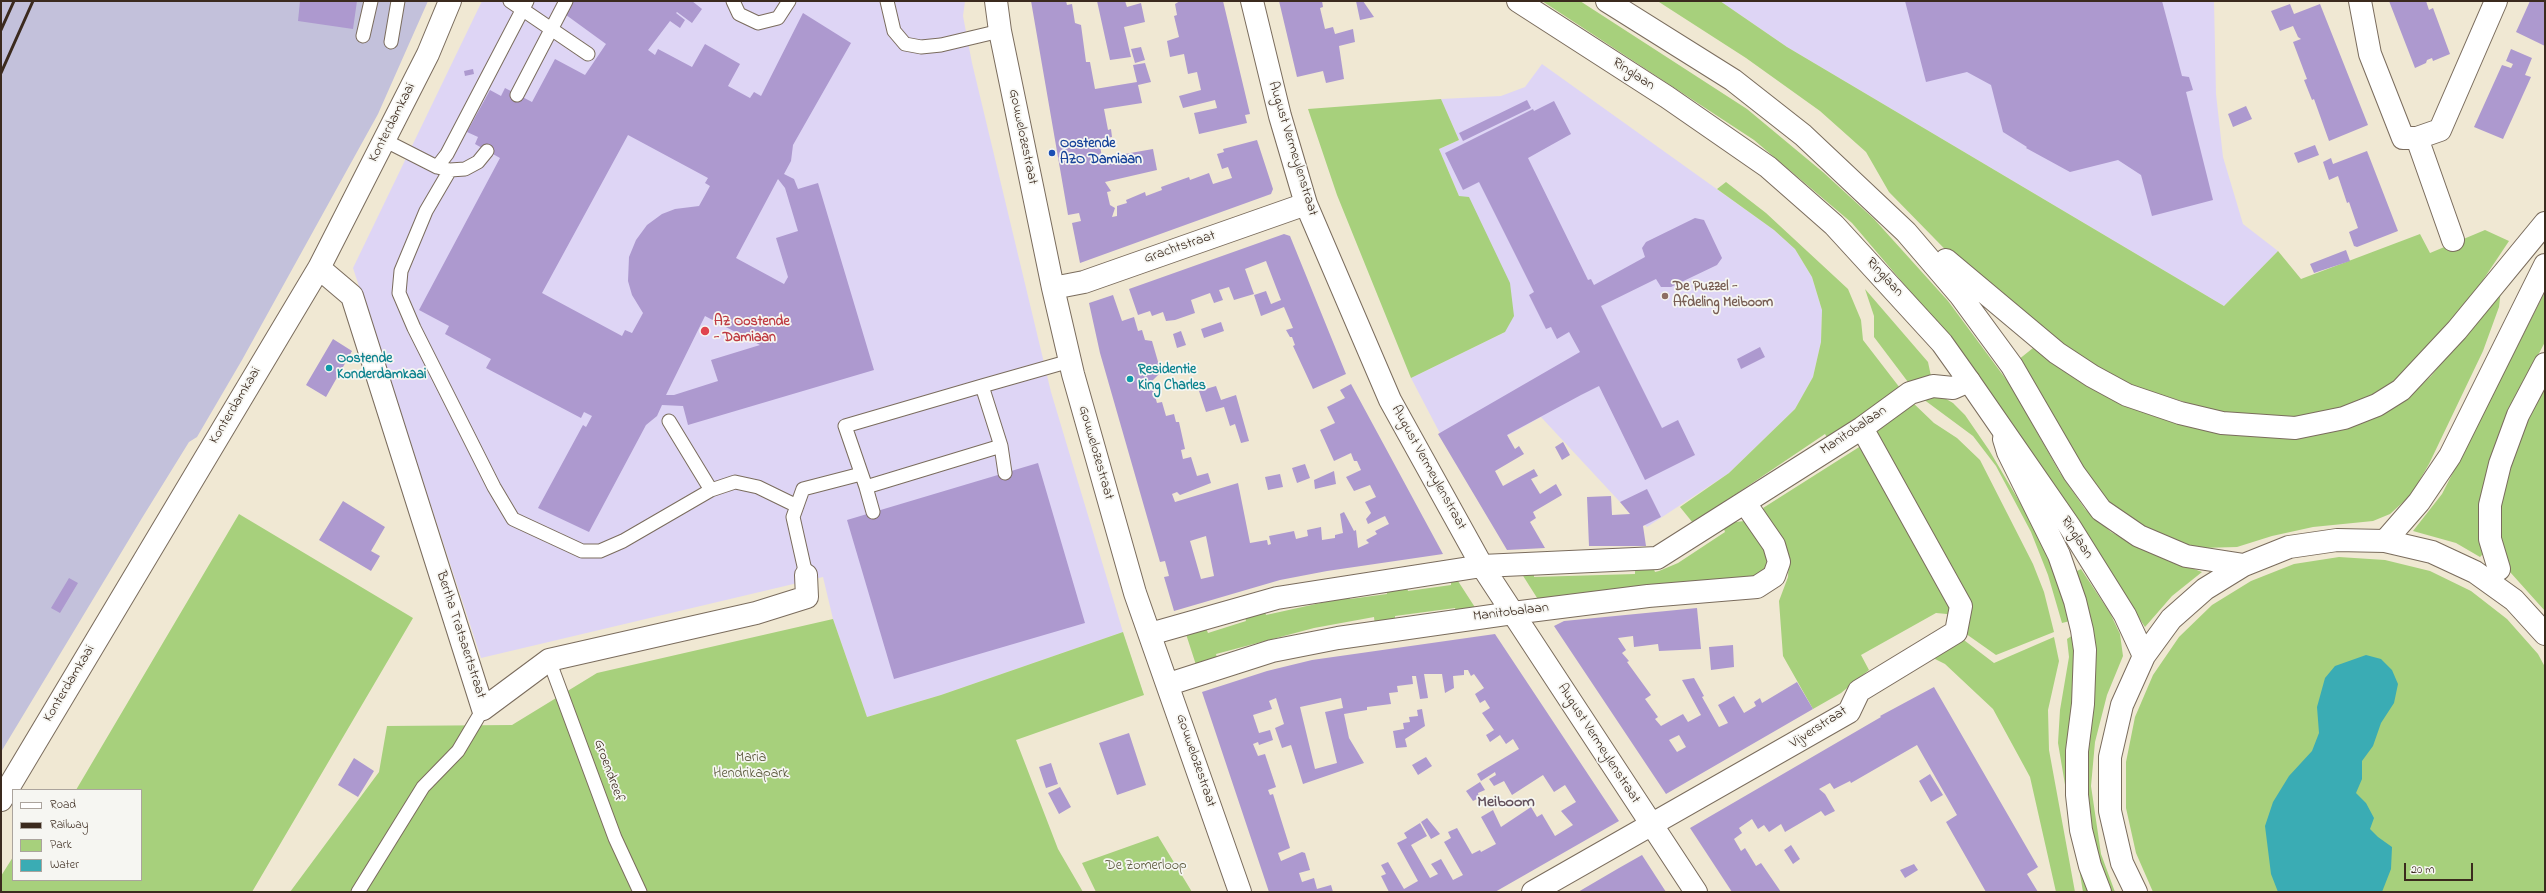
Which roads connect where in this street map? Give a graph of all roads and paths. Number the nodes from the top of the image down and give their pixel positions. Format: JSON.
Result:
{"nodes":[{"id":1,"x":371,"y":1,"type":"edge"},
{"id":2,"x":398,"y":1,"type":"edge"},
{"id":3,"x":450,"y":1,"type":"edge"},
{"id":4,"x":510,"y":1,"type":"edge"},
{"id":5,"x":566,"y":1,"type":"edge"},
{"id":6,"x":733,"y":1,"type":"edge"},
{"id":7,"x":789,"y":1,"type":"edge"},
{"id":8,"x":887,"y":1,"type":"edge"},
{"id":9,"x":996,"y":1,"type":"edge"},
{"id":10,"x":1252,"y":1,"type":"edge"},
{"id":11,"x":1518,"y":1,"type":"edge"},
{"id":12,"x":1607,"y":1,"type":"edge"},
{"id":13,"x":2360,"y":1,"type":"edge"},
{"id":14,"x":2496,"y":1,"type":"edge"},
{"id":15,"x":524,"y":5,"type":"edge"},
{"id":16,"x":551,"y":28,"type":"junction"},
{"id":17,"x":1000,"y":31,"type":"junction"},
{"id":18,"x":363,"y":36,"type":"dead end"},
{"id":19,"x":391,"y":42,"type":"dead end"},
{"id":20,"x":588,"y":54,"type":"dead end"},
{"id":21,"x":517,"y":95,"type":"dead end"},
{"id":22,"x":2417,"y":138,"type":"junction"},
{"id":23,"x":384,"y":140,"type":"junction"},
{"id":24,"x":488,"y":151,"type":"dead end"},
{"id":25,"x":437,"y":167,"type":"junction"},
{"id":26,"x":450,"y":170,"type":"junction"},
{"id":27,"x":1306,"y":204,"type":"junction"},
{"id":28,"x":2545,"y":223,"type":"edge"},
{"id":29,"x":1906,"y":232,"type":"junction"},
{"id":30,"x":2453,"y":240,"type":"dead end"},
{"id":31,"x":2545,"y":265,"type":"edge"},
{"id":32,"x":319,"y":268,"type":"junction"},
{"id":33,"x":1053,"y":288,"type":"junction"},
{"id":34,"x":1070,"y":361,"type":"junction"},
{"id":35,"x":2545,"y":364,"type":"edge"},
{"id":36,"x":1969,"y":381,"type":"junction"},
{"id":37,"x":982,"y":386,"type":"junction"},
{"id":38,"x":669,"y":421,"type":"dead end"},
{"id":39,"x":1999,"y":424,"type":"junction"},
{"id":40,"x":1862,"y":428,"type":"junction"},
{"id":41,"x":1001,"y":446,"type":"junction"},
{"id":42,"x":1005,"y":473,"type":"dead end"},
{"id":43,"x":861,"y":474,"type":"junction"},
{"id":44,"x":866,"y":487,"type":"junction"},
{"id":45,"x":711,"y":490,"type":"junction"},
{"id":46,"x":1746,"y":503,"type":"junction"},
{"id":47,"x":797,"y":506,"type":"junction"},
{"id":48,"x":873,"y":512,"type":"dead end"},
{"id":49,"x":2385,"y":541,"type":"junction"},
{"id":50,"x":2244,"y":565,"type":"junction"},
{"id":51,"x":1482,"y":566,"type":"junction"},
{"id":52,"x":806,"y":575,"type":"joint"},
{"id":53,"x":2514,"y":600,"type":"junction"},
{"id":54,"x":1513,"y":613,"type":"junction"},
{"id":55,"x":1150,"y":634,"type":"junction"},
{"id":56,"x":2545,"y":634,"type":"edge"},
{"id":57,"x":2144,"y":656,"type":"junction"},
{"id":58,"x":549,"y":660,"type":"junction"},
{"id":59,"x":1169,"y":684,"type":"junction"},
{"id":60,"x":483,"y":709,"type":"junction"},
{"id":61,"x":1,"y":800,"type":"edge"},
{"id":62,"x":1652,"y":826,"type":"junction"},
{"id":63,"x":358,"y":892,"type":"edge"},
{"id":64,"x":640,"y":892,"type":"edge"},
{"id":65,"x":1240,"y":892,"type":"edge"},
{"id":66,"x":1533,"y":892,"type":"edge"},
{"id":67,"x":1696,"y":892,"type":"edge"},
{"id":68,"x":2100,"y":892,"type":"edge"},
{"id":69,"x":2136,"y":892,"type":"edge"}],
"edges":[{"from":1,"to":18,"type":"lane"},
{"from":2,"to":19,"type":"lane"},
{"from":3,"to":23,"type":"main road","name":"Konterdamkaai"},
{"from":4,"to":15,"type":"lane"},
{"from":5,"to":16,"type":"lane"},
{"from":6,"to":7,"type":"lane"},
{"from":8,"to":17,"type":"lane"},
{"from":9,"to":17,"type":"main road","name":"Gouwelozestraat"},
{"from":10,"to":27,"type":"main road","name":"August Vermeylenstraat"},
{"from":11,"to":36,"type":"main road","name":"Ringlaan"},
{"from":12,"to":29,"type":"main road"},
{"from":13,"to":22,"type":"main road"},
{"from":14,"to":22,"type":"main road"},
{"from":15,"to":16,"type":"lane"},
{"from":15,"to":25,"type":"lane"},
{"from":16,"to":20,"type":"lane"},
{"from":16,"to":21,"type":"lane"},
{"from":17,"to":33,"type":"main road","name":"Gouwelozestraat"},
{"from":22,"to":30,"type":"main road"},
{"from":23,"to":25,"type":"lane"},
{"from":23,"to":32,"type":"main road","name":"Konterdamkaai"},
{"from":24,"to":26,"type":"lane"},
{"from":25,"to":26,"type":"lane"},
{"from":26,"to":45,"type":"lane"},
{"from":27,"to":33,"type":"main road","name":"Grachtstraat"},
{"from":27,"to":51,"type":"main road","name":"August Vermeylenstraat"},
{"from":28,"to":29,"type":"main road"},
{"from":29,"to":50,"type":"main road"},
{"from":31,"to":49,"type":"main road"},
{"from":32,"to":60,"type":"main road","name":"Bertha Tratsaertstraat"},
{"from":32,"to":61,"type":"main road","name":"Konterdamkaai"},
{"from":33,"to":34,"type":"main road","name":"Gouwelozestraat"},
{"from":34,"to":37,"type":"lane"},
{"from":34,"to":55,"type":"main road","name":"Gouwelozestraat"},
{"from":35,"to":53,"type":"main road"},
{"from":36,"to":39,"type":"main road","name":"Ringlaan"},
{"from":36,"to":40,"type":"main road","name":"Manitobalaan"},
{"from":37,"to":41,"type":"lane"},
{"from":37,"to":43,"type":"lane"},
{"from":38,"to":45,"type":"lane"},
{"from":39,"to":57,"type":"main road","name":"Ringlaan"},
{"from":39,"to":68,"type":"main road"},
{"from":40,"to":46,"type":"main road","name":"Manitobalaan"},
{"from":40,"to":62,"type":"main road","name":"Vijverstraat"},
{"from":41,"to":42,"type":"lane"},
{"from":41,"to":44,"type":"lane"},
{"from":43,"to":44,"type":"lane"},
{"from":43,"to":47,"type":"lane"},
{"from":44,"to":48,"type":"lane"},
{"from":45,"to":47,"type":"lane"},
{"from":46,"to":51,"type":"main road","name":"Manitobalaan"},
{"from":46,"to":54,"type":"main road","name":"Manitobalaan"},
{"from":47,"to":52,"type":"lane"},
{"from":49,"to":50,"type":"main road"},
{"from":49,"to":53,"type":"main road"},
{"from":50,"to":57,"type":"main road"},
{"from":51,"to":54,"type":"main road","name":"August Vermeylenstraat"},
{"from":51,"to":55,"type":"main road","name":"Manitobalaan"},
{"from":52,"to":58,"type":"main road","name":"Bertha Tratsaertstraat"},
{"from":53,"to":56,"type":"main road"},
{"from":54,"to":59,"type":"main road","name":"Manitobalaan"},
{"from":54,"to":62,"type":"main road","name":"August Vermeylenstraat"},
{"from":55,"to":59,"type":"main road","name":"Gouwelozestraat"},
{"from":57,"to":69,"type":"main road"},
{"from":58,"to":60,"type":"main road","name":"Bertha Tratsaertstraat"},
{"from":58,"to":64,"type":"lane","name":"Groendreef"},
{"from":59,"to":65,"type":"main road","name":"Gouwelozestraat"},
{"from":60,"to":63,"type":"lane"},
{"from":62,"to":66,"type":"main road","name":"Vijverstraat"},
{"from":62,"to":67,"type":"main road","name":"August Vermeylenstraat"}]}
